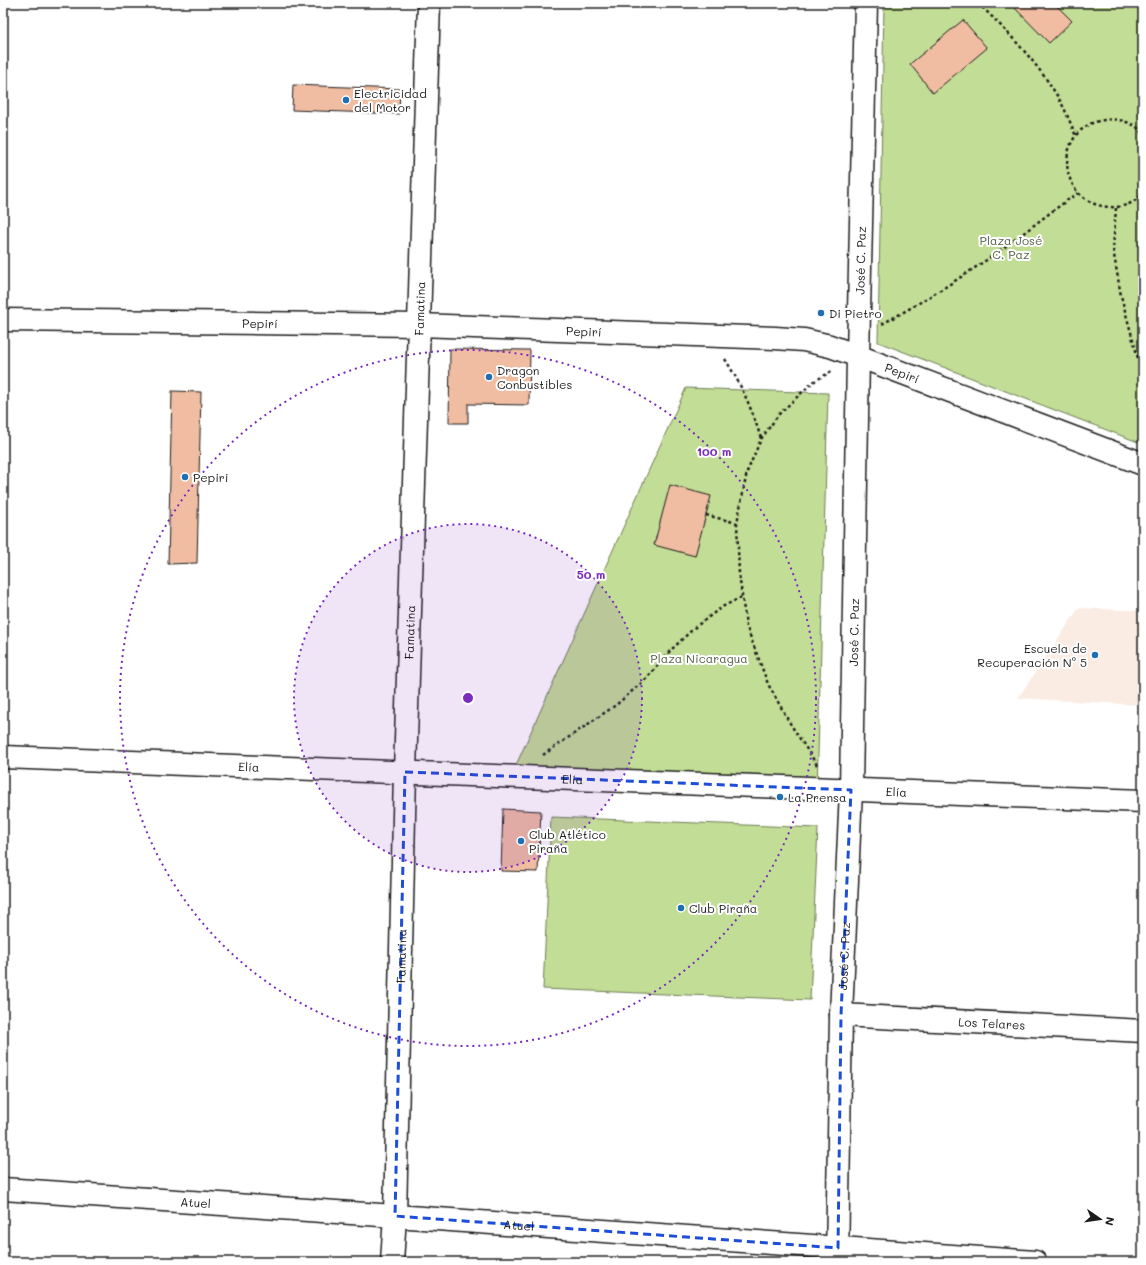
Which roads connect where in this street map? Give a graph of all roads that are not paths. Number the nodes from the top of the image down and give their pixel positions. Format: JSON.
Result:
{"nodes":[{"id":1,"x":429,"y":3,"type":"edge"},
{"id":2,"x":866,"y":3,"type":"edge"},
{"id":3,"x":3,"y":320,"type":"edge"},
{"id":4,"x":419,"y":325,"type":"junction"},
{"id":5,"x":858,"y":346,"type":"junction"},
{"id":6,"x":1143,"y":464,"type":"edge"},
{"id":7,"x":3,"y":757,"type":"edge"},
{"id":8,"x":405,"y":772,"type":"junction"},
{"id":9,"x":842,"y":789,"type":"junction"},
{"id":10,"x":1143,"y":801,"type":"edge"},
{"id":11,"x":841,"y":1015,"type":"junction"},
{"id":12,"x":1143,"y":1031,"type":"edge"},
{"id":13,"x":3,"y":1190,"type":"edge"},
{"id":14,"x":395,"y":1216,"type":"junction"},
{"id":15,"x":838,"y":1255,"type":"edge"},
{"id":16,"x":392,"y":1262,"type":"edge"},
{"id":17,"x":1035,"y":1262,"type":"edge"}],
"edges":[{"from":1,"to":4,"type":"street","name":"Famatina"},
{"from":2,"to":5,"type":"street","name":"José C. Paz"},
{"from":3,"to":4,"type":"street","name":"Pepirí"},
{"from":4,"to":5,"type":"street","name":"Pepirí"},
{"from":4,"to":8,"type":"street","name":"Famatina"},
{"from":5,"to":6,"type":"street","name":"Pepirí"},
{"from":5,"to":9,"type":"street","name":"José C. Paz"},
{"from":7,"to":8,"type":"street","name":"Elía"},
{"from":8,"to":9,"type":"street","name":"Elía"},
{"from":8,"to":14,"type":"street","name":"Famatina"},
{"from":9,"to":10,"type":"street","name":"Elía"},
{"from":9,"to":11,"type":"street","name":"José C. Paz"},
{"from":11,"to":12,"type":"street","name":"Los Telares"},
{"from":11,"to":15,"type":"street","name":"José C. Paz"},
{"from":13,"to":14,"type":"street","name":"Atuel"},
{"from":14,"to":15,"type":"street","name":"Atuel"},
{"from":14,"to":16,"type":"street","name":"Famatina"},
{"from":15,"to":17,"type":"street","name":"Atuel"}]}
